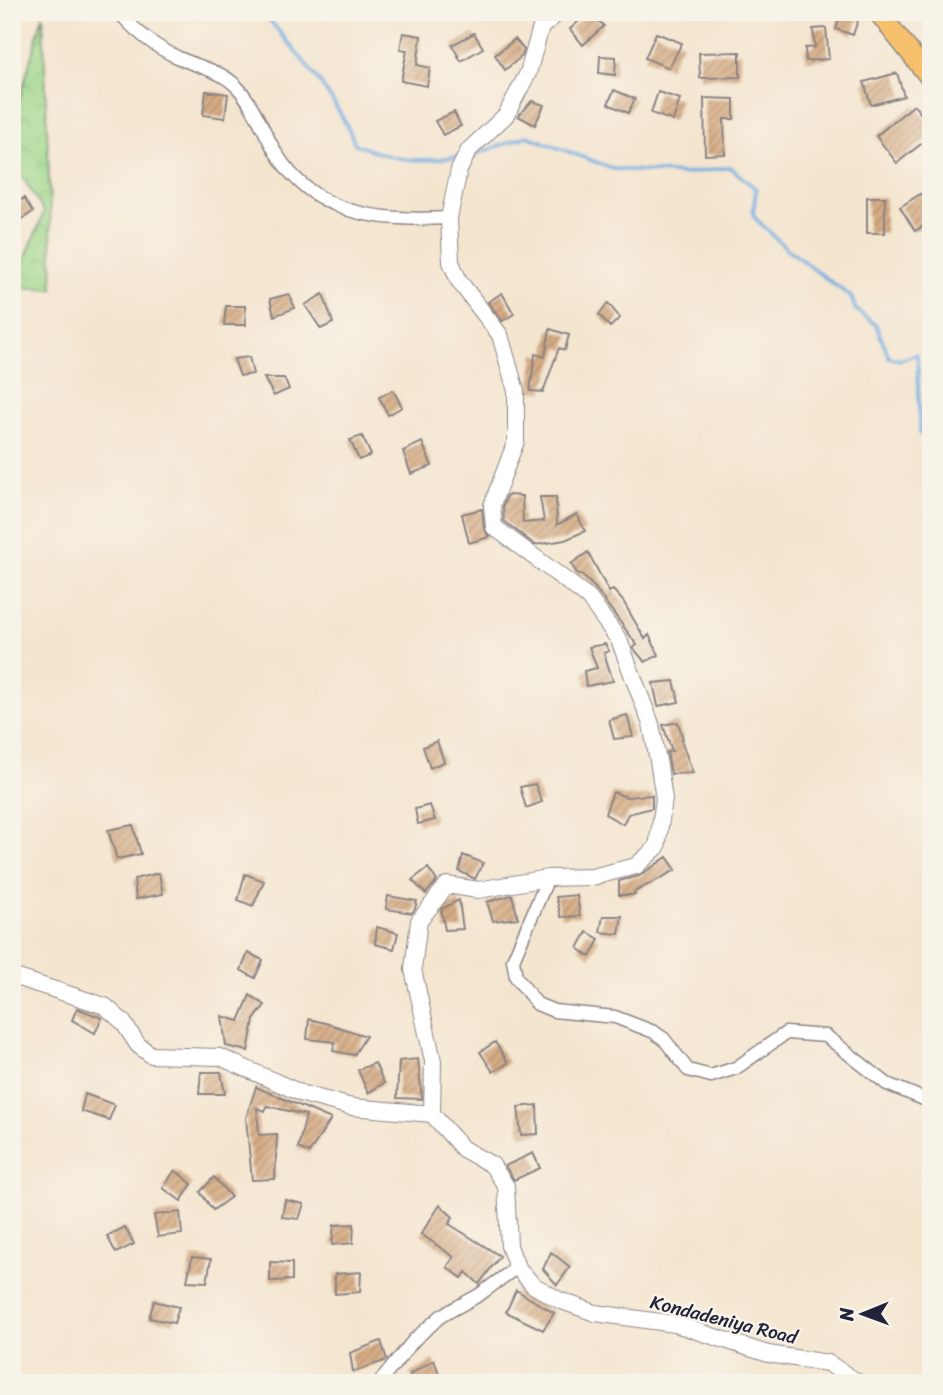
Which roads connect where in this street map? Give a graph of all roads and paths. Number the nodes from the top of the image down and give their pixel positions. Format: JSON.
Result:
{"nodes":[{"id":1,"x":119,"y":12,"type":"edge"},
{"id":2,"x":559,"y":12,"type":"edge"},
{"id":3,"x":878,"y":12,"type":"edge"},
{"id":4,"x":931,"y":79,"type":"edge"},
{"id":5,"x":449,"y":218,"type":"junction"},
{"id":6,"x":548,"y":878,"type":"junction"},
{"id":7,"x":12,"y":976,"type":"edge"},
{"id":8,"x":931,"y":1102,"type":"edge"},
{"id":9,"x":432,"y":1114,"type":"junction"},
{"id":10,"x":517,"y":1267,"type":"junction"},
{"id":11,"x":379,"y":1383,"type":"edge"},
{"id":12,"x":859,"y":1383,"type":"edge"}],
"edges":[{"from":1,"to":5,"type":"street"},
{"from":2,"to":5,"type":"street"},
{"from":3,"to":4,"type":"main road"},
{"from":5,"to":6,"type":"street"},
{"from":6,"to":8,"type":"street"},
{"from":6,"to":9,"type":"street"},
{"from":7,"to":9,"type":"street"},
{"from":9,"to":10,"type":"street"},
{"from":10,"to":11,"type":"street"},
{"from":10,"to":12,"type":"street","name":"Kondadeniya Road"}]}
